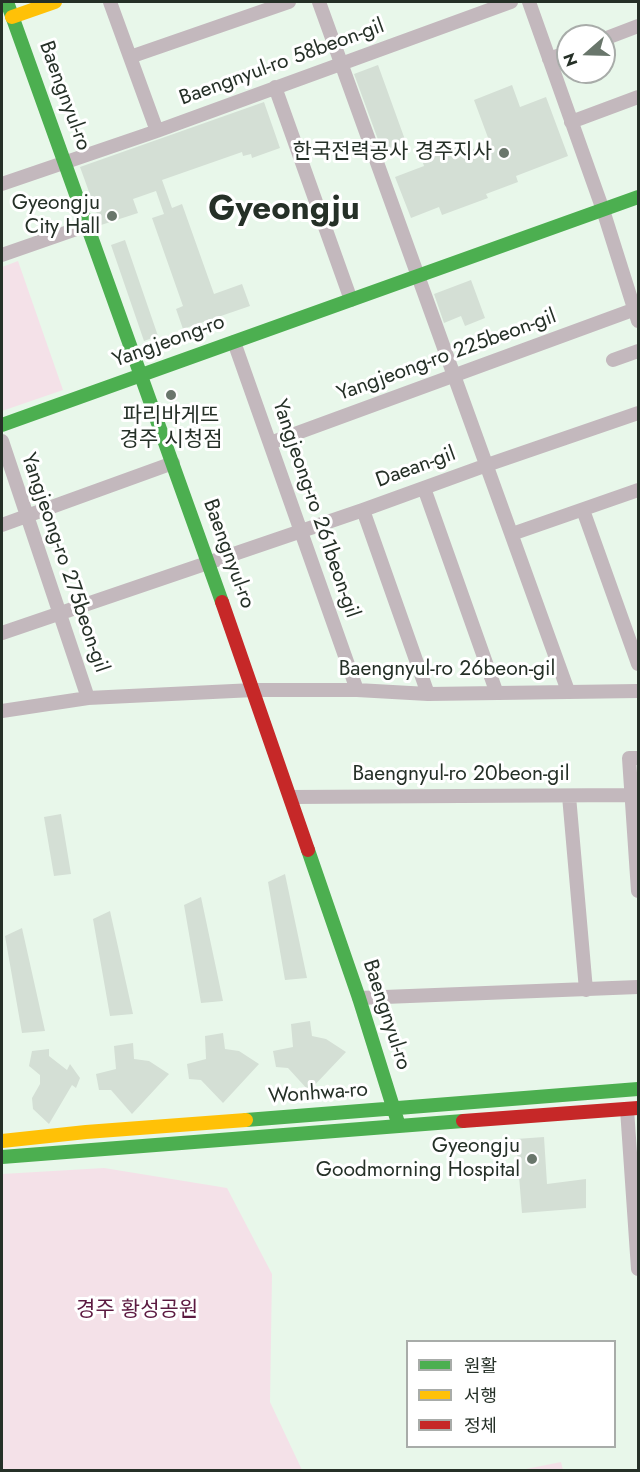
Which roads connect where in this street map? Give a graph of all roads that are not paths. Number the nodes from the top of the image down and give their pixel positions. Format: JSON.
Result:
{"nodes":[{"id":1,"x":7,"y":2,"type":"edge"},
{"id":2,"x":55,"y":2,"type":"edge"},
{"id":3,"x":110,"y":2,"type":"edge"},
{"id":4,"x":289,"y":2,"type":"edge"},
{"id":5,"x":319,"y":2,"type":"edge"},
{"id":6,"x":511,"y":2,"type":"edge"},
{"id":7,"x":529,"y":2,"type":"edge"},
{"id":8,"x":7,"y":19,"type":"edge"},
{"id":9,"x":639,"y":26,"type":"edge"},
{"id":10,"x":616,"y":35,"type":"edge"},
{"id":11,"x":556,"y":56,"type":"edge"},
{"id":12,"x":130,"y":57,"type":"junction"},
{"id":13,"x":549,"y":59,"type":"junction"},
{"id":14,"x":341,"y":63,"type":"junction"},
{"id":15,"x":275,"y":87,"type":"junction"},
{"id":16,"x":639,"y":97,"type":"edge"},
{"id":17,"x":571,"y":122,"type":"junction"},
{"id":18,"x":157,"y":131,"type":"junction"},
{"id":19,"x":66,"y":162,"type":"junction"},
{"id":20,"x":2,"y":184,"type":"edge"},
{"id":21,"x":639,"y":197,"type":"edge"},
{"id":22,"x":603,"y":210,"type":"junction"},
{"id":23,"x":88,"y":225,"type":"junction"},
{"id":24,"x":2,"y":255,"type":"edge"},
{"id":25,"x":418,"y":277,"type":"junction"},
{"id":26,"x":351,"y":300,"type":"junction"},
{"id":27,"x":637,"y":313,"type":"edge"},
{"id":28,"x":234,"y":342,"type":"junction"},
{"id":29,"x":639,"y":351,"type":"edge"},
{"id":30,"x":613,"y":360,"type":"dead end"},
{"id":31,"x":141,"y":375,"type":"junction"},
{"id":32,"x":455,"y":376,"type":"junction"},
{"id":33,"x":639,"y":413,"type":"edge"},
{"id":34,"x":2,"y":425,"type":"edge"},
{"id":35,"x":2,"y":441,"type":"edge"},
{"id":36,"x":270,"y":443,"type":"junction"},
{"id":37,"x":173,"y":463,"type":"junction"},
{"id":38,"x":487,"y":465,"type":"junction"},
{"id":39,"x":424,"y":489,"type":"junction"},
{"id":40,"x":639,"y":490,"type":"edge"},
{"id":41,"x":363,"y":510,"type":"junction"},
{"id":42,"x":583,"y":510,"type":"junction"},
{"id":43,"x":26,"y":516,"type":"junction"},
{"id":44,"x":2,"y":525,"type":"edge"},
{"id":45,"x":301,"y":531,"type":"junction"},
{"id":46,"x":512,"y":534,"type":"junction"},
{"id":47,"x":209,"y":562,"type":"junction"},
{"id":48,"x":60,"y":615,"type":"junction"},
{"id":49,"x":2,"y":633,"type":"edge"},
{"id":50,"x":639,"y":664,"type":"edge"},
{"id":51,"x":254,"y":690,"type":"junction"},
{"id":52,"x":357,"y":690,"type":"junction"},
{"id":53,"x":568,"y":691,"type":"junction"},
{"id":54,"x":639,"y":691,"type":"edge"},
{"id":55,"x":496,"y":692,"type":"junction"},
{"id":56,"x":428,"y":694,"type":"junction"},
{"id":57,"x":87,"y":698,"type":"junction"},
{"id":58,"x":2,"y":711,"type":"edge"},
{"id":59,"x":634,"y":758,"type":"edge"},
{"id":60,"x":631,"y":795,"type":"junction"},
{"id":61,"x":569,"y":796,"type":"junction"},
{"id":62,"x":291,"y":797,"type":"junction"},
{"id":63,"x":639,"y":891,"type":"edge"},
{"id":64,"x":639,"y":987,"type":"edge"},
{"id":65,"x":586,"y":990,"type":"junction"},
{"id":66,"x":359,"y":998,"type":"junction"},
{"id":67,"x":639,"y":1089,"type":"edge"},
{"id":68,"x":633,"y":1108,"type":"edge"},
{"id":69,"x":393,"y":1109,"type":"junction"},
{"id":70,"x":399,"y":1126,"type":"junction"},
{"id":71,"x":2,"y":1141,"type":"edge"},
{"id":72,"x":2,"y":1157,"type":"edge"},
{"id":73,"x":636,"y":1207,"type":"edge"},
{"id":74,"x":638,"y":1249,"type":"edge"},
{"id":75,"x":639,"y":1269,"type":"edge"}],
"edges":[{"from":1,"to":8,"type":"street","name":"Baengnyul-ro"},
{"from":2,"to":8,"type":"street"},
{"from":3,"to":12,"type":"street"},
{"from":4,"to":12,"type":"street"},
{"from":5,"to":14,"type":"street"},
{"from":6,"to":14,"type":"street","name":"Baengnyul-ro 58beon-gil"},
{"from":7,"to":13,"type":"street"},
{"from":8,"to":19,"type":"street","name":"Baengnyul-ro"},
{"from":9,"to":10,"type":"street"},
{"from":11,"to":13,"type":"street"},
{"from":12,"to":18,"type":"street"},
{"from":13,"to":17,"type":"street"},
{"from":14,"to":15,"type":"street","name":"Baengnyul-ro 58beon-gil"},
{"from":14,"to":25,"type":"street"},
{"from":15,"to":18,"type":"street","name":"Baengnyul-ro 58beon-gil"},
{"from":15,"to":26,"type":"street"},
{"from":16,"to":17,"type":"street"},
{"from":17,"to":22,"type":"street"},
{"from":18,"to":19,"type":"street","name":"Baengnyul-ro 58beon-gil"},
{"from":19,"to":20,"type":"street","name":"Baengnyul-ro 58beon-gil"},
{"from":19,"to":23,"type":"street","name":"Baengnyul-ro"},
{"from":21,"to":22,"type":"street","name":"Yangjeong-ro"},
{"from":22,"to":25,"type":"street","name":"Yangjeong-ro"},
{"from":22,"to":27,"type":"street"},
{"from":23,"to":24,"type":"street"},
{"from":23,"to":31,"type":"street","name":"Baengnyul-ro"},
{"from":25,"to":26,"type":"street","name":"Yangjeong-ro"},
{"from":25,"to":32,"type":"street"},
{"from":26,"to":28,"type":"street","name":"Yangjeong-ro"},
{"from":27,"to":32,"type":"street","name":"Yangjeong-ro 225beon-gil"},
{"from":28,"to":31,"type":"street","name":"Yangjeong-ro"},
{"from":28,"to":36,"type":"street","name":"Yangjeong-ro 261beon-gil"},
{"from":29,"to":30,"type":"street"},
{"from":31,"to":34,"type":"street","name":"Yangjeong-ro"},
{"from":31,"to":37,"type":"street","name":"Baengnyul-ro"},
{"from":32,"to":36,"type":"street","name":"Yangjeong-ro 225beon-gil"},
{"from":32,"to":38,"type":"street"},
{"from":33,"to":38,"type":"street","name":"Daean-gil"},
{"from":35,"to":43,"type":"street","name":"Yangjeong-ro 275beon-gil"},
{"from":36,"to":45,"type":"street","name":"Yangjeong-ro 261beon-gil"},
{"from":37,"to":43,"type":"street"},
{"from":37,"to":47,"type":"street","name":"Baengnyul-ro"},
{"from":38,"to":39,"type":"street","name":"Daean-gil"},
{"from":38,"to":46,"type":"street"},
{"from":39,"to":41,"type":"street","name":"Daean-gil"},
{"from":39,"to":55,"type":"street"},
{"from":40,"to":42,"type":"street"},
{"from":41,"to":45,"type":"street","name":"Daean-gil"},
{"from":41,"to":56,"type":"street"},
{"from":42,"to":46,"type":"street"},
{"from":42,"to":50,"type":"street"},
{"from":43,"to":44,"type":"street"},
{"from":43,"to":48,"type":"street","name":"Yangjeong-ro 275beon-gil"},
{"from":45,"to":47,"type":"street","name":"Daean-gil"},
{"from":45,"to":52,"type":"street","name":"Yangjeong-ro 261beon-gil"},
{"from":46,"to":53,"type":"street"},
{"from":47,"to":48,"type":"street","name":"Daean-gil"},
{"from":47,"to":51,"type":"street","name":"Baengnyul-ro"},
{"from":48,"to":49,"type":"street","name":"Daean-gil"},
{"from":48,"to":57,"type":"street","name":"Yangjeong-ro 275beon-gil"},
{"from":51,"to":52,"type":"street","name":"Baengnyul-ro 26beon-gil"},
{"from":51,"to":57,"type":"street","name":"Baengnyul-ro 26beon-gil"},
{"from":51,"to":62,"type":"street","name":"Baengnyul-ro"},
{"from":52,"to":56,"type":"street","name":"Baengnyul-ro 26beon-gil"},
{"from":53,"to":54,"type":"street","name":"Baengnyul-ro 26beon-gil"},
{"from":53,"to":55,"type":"street","name":"Baengnyul-ro 26beon-gil"},
{"from":55,"to":56,"type":"street","name":"Baengnyul-ro 26beon-gil"},
{"from":57,"to":58,"type":"street","name":"Baengnyul-ro 26beon-gil"},
{"from":59,"to":60,"type":"street"},
{"from":60,"to":61,"type":"street","name":"Baengnyul-ro 20beon-gil"},
{"from":60,"to":63,"type":"street"},
{"from":61,"to":62,"type":"street","name":"Baengnyul-ro 20beon-gil"},
{"from":61,"to":65,"type":"street"},
{"from":62,"to":66,"type":"street","name":"Baengnyul-ro"},
{"from":64,"to":65,"type":"street"},
{"from":65,"to":66,"type":"street"},
{"from":66,"to":69,"type":"street","name":"Baengnyul-ro"},
{"from":67,"to":69,"type":"street","name":"Wonhwa-ro"},
{"from":68,"to":70,"type":"street","name":"Wonhwa-ro"},
{"from":68,"to":73,"type":"street"},
{"from":69,"to":70,"type":"street","name":"Baengnyul-ro"},
{"from":69,"to":71,"type":"street","name":"Wonhwa-ro"},
{"from":70,"to":72,"type":"street","name":"Wonhwa-ro"},
{"from":73,"to":74,"type":"street"},
{"from":74,"to":75,"type":"street"}]}
